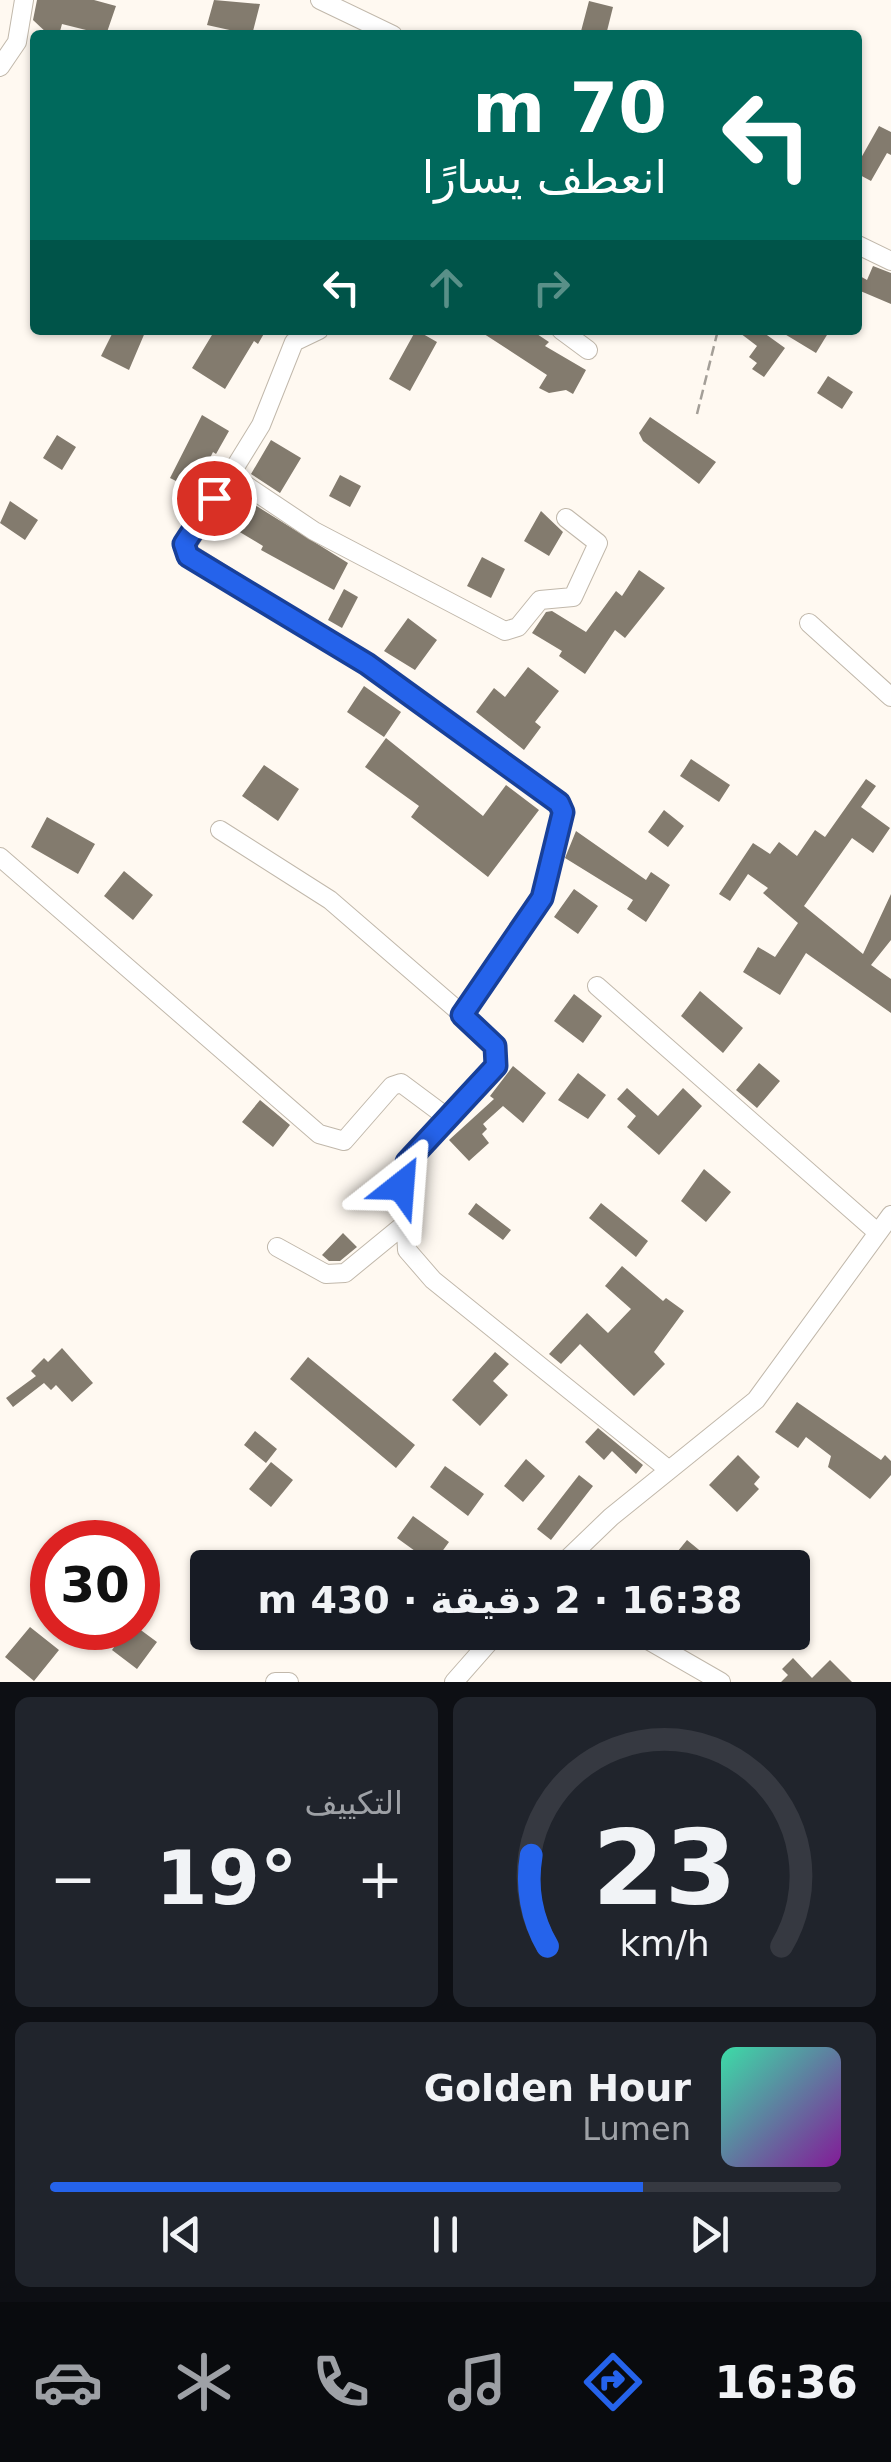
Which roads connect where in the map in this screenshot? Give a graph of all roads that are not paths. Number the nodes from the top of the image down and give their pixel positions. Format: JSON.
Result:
{"nodes":[{"id":1,"x":24,"y":0,"type":"edge"},
{"id":2,"x":320,"y":0,"type":"edge"},
{"id":3,"x":383,"y":30,"type":"edge"},
{"id":4,"x":0,"y":66,"type":"edge"},
{"id":5,"x":862,"y":246,"type":"edge"},
{"id":6,"x":891,"y":260,"type":"edge"},
{"id":7,"x":309,"y":335,"type":"edge"},
{"id":8,"x":568,"y":335,"type":"edge"},
{"id":9,"x":588,"y":350,"type":"dead end"},
{"id":10,"x":229,"y":474,"type":"junction"},
{"id":11,"x":566,"y":518,"type":"dead end"},
{"id":12,"x":808,"y":624,"type":"dead end"},
{"id":13,"x":891,"y":697,"type":"edge"},
{"id":14,"x":220,"y":830,"type":"dead end"},
{"id":15,"x":0,"y":857,"type":"edge"},
{"id":16,"x":596,"y":986,"type":"dead end"},
{"id":17,"x":462,"y":1015,"type":"junction"},
{"id":18,"x":448,"y":1118,"type":"junction"},
{"id":19,"x":891,"y":1216,"type":"edge"},
{"id":20,"x":406,"y":1223,"type":"junction"},
{"id":21,"x":878,"y":1232,"type":"junction"},
{"id":22,"x":277,"y":1247,"type":"dead end"},
{"id":23,"x":669,"y":1470,"type":"junction"},
{"id":24,"x":580,"y":1550,"type":"edge"},
{"id":25,"x":482,"y":1650,"type":"edge"},
{"id":26,"x":665,"y":1650,"type":"edge"},
{"id":27,"x":275,"y":1682,"type":"edge"},
{"id":28,"x":289,"y":1682,"type":"edge"},
{"id":29,"x":454,"y":1682,"type":"edge"},
{"id":30,"x":720,"y":1682,"type":"edge"}],
"edges":[{"from":1,"to":4,"type":"street"},
{"from":2,"to":3,"type":"street"},
{"from":5,"to":6,"type":"street"},
{"from":7,"to":10,"type":"street"},
{"from":8,"to":9,"type":"street"},
{"from":10,"to":11,"type":"street"},
{"from":10,"to":17,"type":"street"},
{"from":12,"to":13,"type":"street"},
{"from":14,"to":17,"type":"street"},
{"from":15,"to":18,"type":"street"},
{"from":16,"to":21,"type":"street"},
{"from":17,"to":18,"type":"street"},
{"from":18,"to":20,"type":"street"},
{"from":19,"to":21,"type":"street"},
{"from":20,"to":22,"type":"street"},
{"from":20,"to":23,"type":"street"},
{"from":21,"to":23,"type":"street"},
{"from":23,"to":24,"type":"street"},
{"from":25,"to":29,"type":"street"},
{"from":26,"to":30,"type":"street"},
{"from":27,"to":28,"type":"street"}]}
